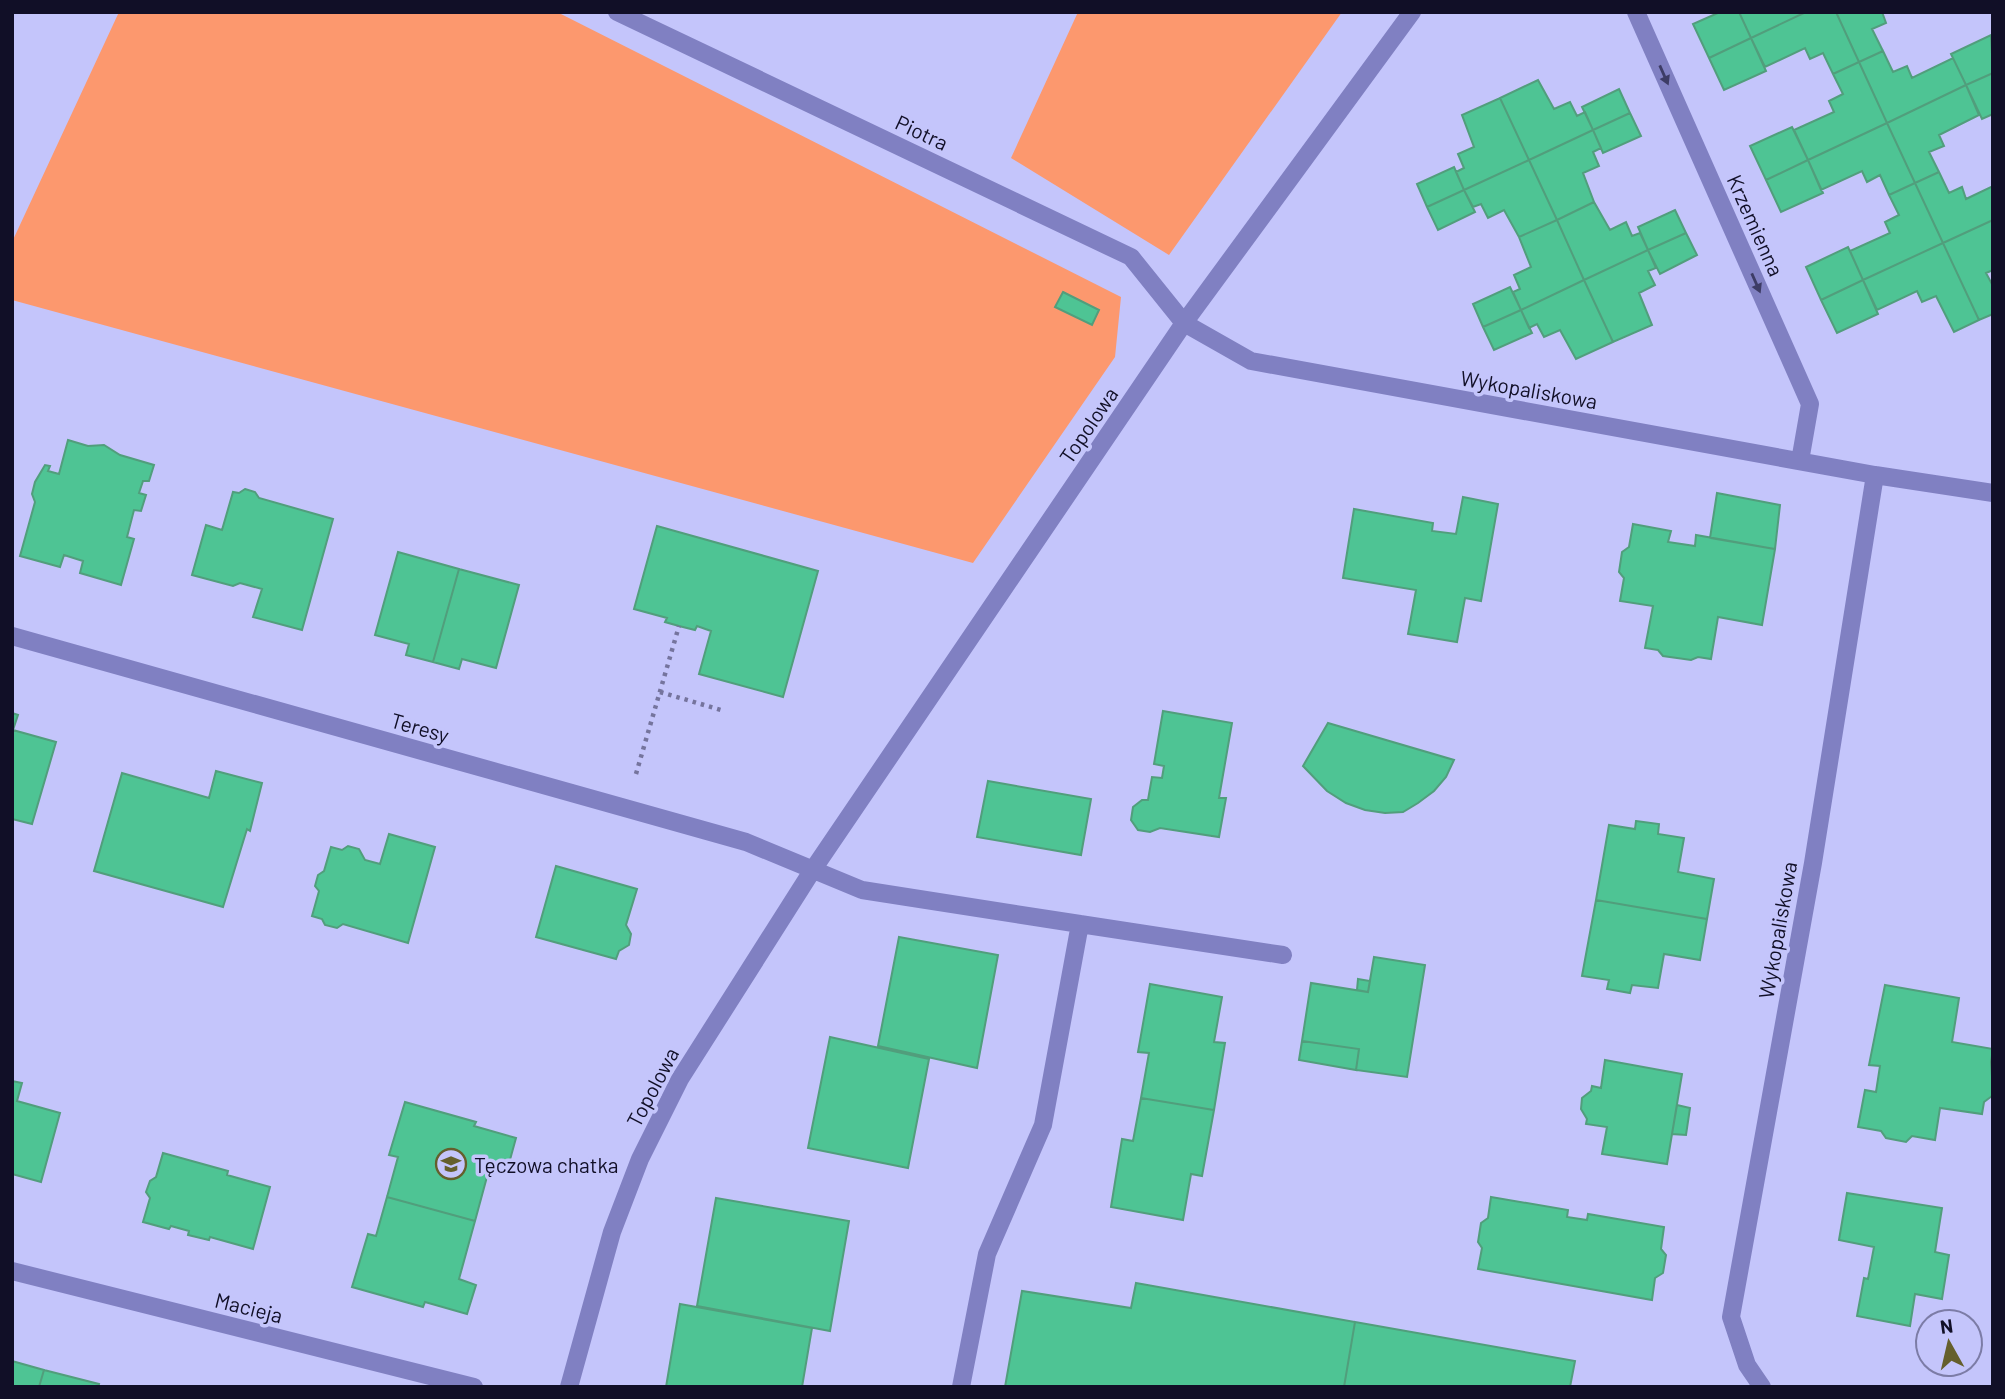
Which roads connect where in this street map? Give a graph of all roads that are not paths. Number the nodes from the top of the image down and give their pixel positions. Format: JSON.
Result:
{"nodes":[{"id":1,"x":617,"y":12,"type":"edge"},
{"id":2,"x":1412,"y":12,"type":"edge"},
{"id":3,"x":1636,"y":12,"type":"edge"},
{"id":4,"x":1184,"y":323,"type":"junction"},
{"id":5,"x":1800,"y":461,"type":"junction"},
{"id":6,"x":1875,"y":475,"type":"junction"},
{"id":7,"x":1993,"y":493,"type":"edge"},
{"id":8,"x":12,"y":636,"type":"edge"},
{"id":9,"x":812,"y":871,"type":"junction"},
{"id":10,"x":1080,"y":924,"type":"junction"},
{"id":11,"x":1283,"y":955,"type":"dead end"},
{"id":12,"x":12,"y":1271,"type":"edge"},
{"id":13,"x":474,"y":1387,"type":"edge"},
{"id":14,"x":569,"y":1387,"type":"edge"},
{"id":15,"x":961,"y":1387,"type":"edge"},
{"id":16,"x":1762,"y":1387,"type":"edge"}],
"edges":[{"from":1,"to":4,"type":"street","name":"Piotra"},
{"from":2,"to":4,"type":"street","name":"Topolowa"},
{"from":3,"to":5,"type":"street","name":"Krzemienna","one_way":true},
{"from":4,"to":5,"type":"street","name":"Wykopaliskowa"},
{"from":4,"to":9,"type":"street","name":"Topolowa"},
{"from":5,"to":6,"type":"street","name":"Wykopaliskowa"},
{"from":6,"to":7,"type":"street","name":"Wykopaliskowa"},
{"from":6,"to":16,"type":"street","name":"Wykopaliskowa"},
{"from":8,"to":9,"type":"street","name":"Teresy"},
{"from":9,"to":10,"type":"street"},
{"from":9,"to":14,"type":"street","name":"Topolowa"},
{"from":10,"to":11,"type":"street"},
{"from":10,"to":15,"type":"street"},
{"from":12,"to":13,"type":"street","name":"Macieja"}]}
